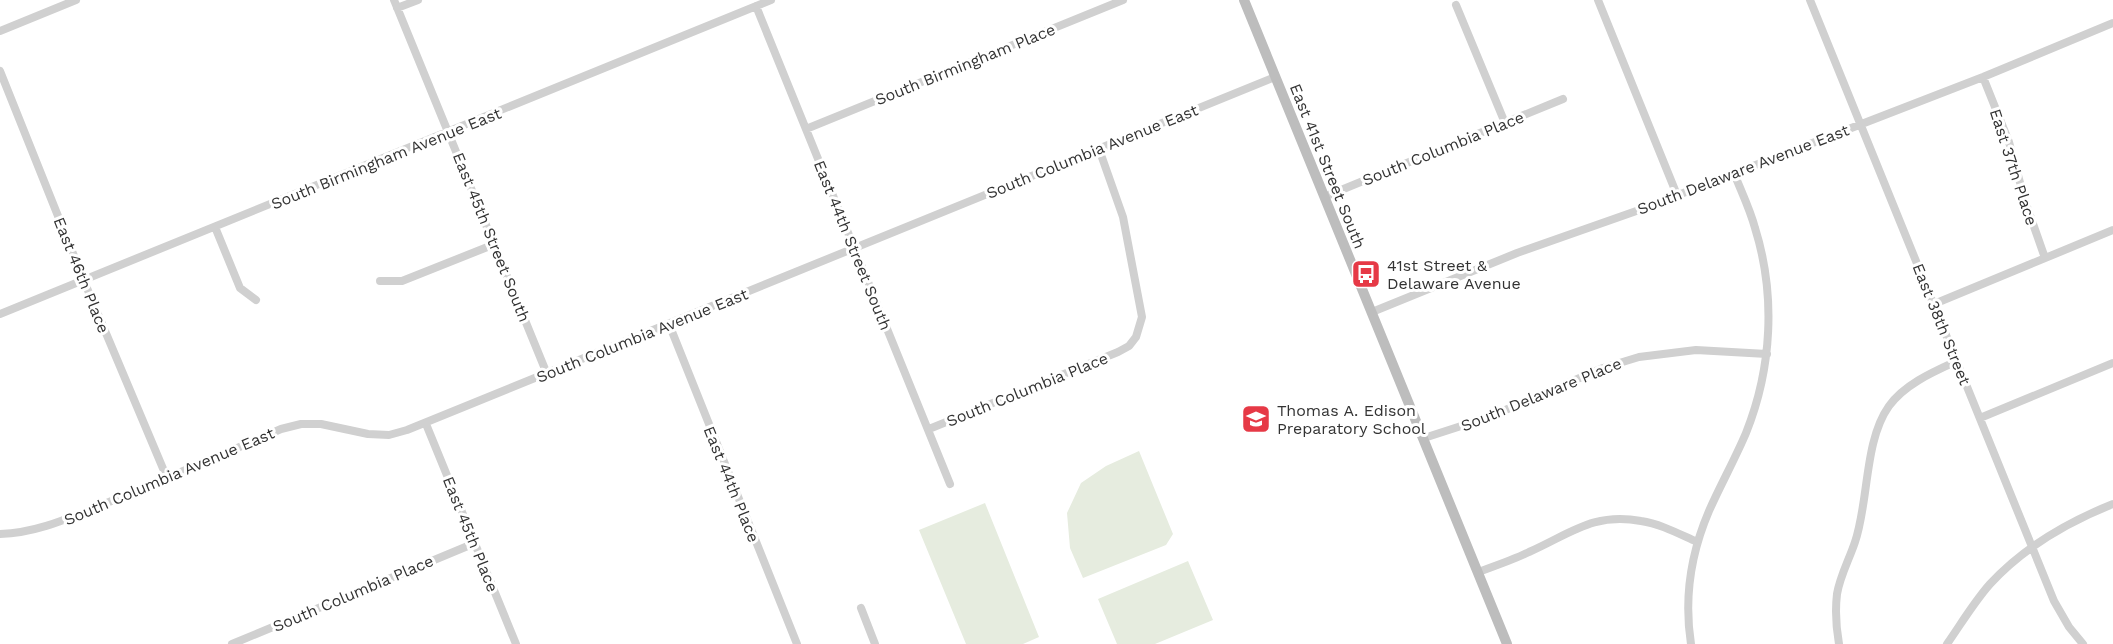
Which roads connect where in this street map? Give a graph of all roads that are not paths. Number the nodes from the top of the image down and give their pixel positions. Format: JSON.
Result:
{"nodes":[{"id":1,"x":76,"y":0,"type":"edge"},
{"id":2,"x":418,"y":0,"type":"edge"},
{"id":3,"x":771,"y":0,"type":"edge"},
{"id":4,"x":1123,"y":0,"type":"edge"},
{"id":5,"x":1244,"y":0,"type":"edge"},
{"id":6,"x":1598,"y":0,"type":"edge"},
{"id":7,"x":1810,"y":0,"type":"edge"},
{"id":8,"x":396,"y":4,"type":"edge"},
{"id":9,"x":1456,"y":5,"type":"dead end"},
{"id":10,"x":756,"y":6,"type":"junction"},
{"id":11,"x":2113,"y":23,"type":"edge"},
{"id":12,"x":0,"y":31,"type":"edge"},
{"id":13,"x":0,"y":71,"type":"edge"},
{"id":14,"x":1983,"y":76,"type":"junction"},
{"id":15,"x":1275,"y":77,"type":"junction"},
{"id":16,"x":1563,"y":99,"type":"dead end"},
{"id":17,"x":1505,"y":123,"type":"junction"},
{"id":18,"x":1861,"y":123,"type":"junction"},
{"id":19,"x":806,"y":129,"type":"junction"},
{"id":20,"x":449,"y":132,"type":"junction"},
{"id":21,"x":1099,"y":149,"type":"junction"},
{"id":22,"x":1734,"y":173,"type":"junction"},
{"id":23,"x":1677,"y":195,"type":"junction"},
{"id":24,"x":1324,"y":198,"type":"junction"},
{"id":25,"x":215,"y":227,"type":"junction"},
{"id":26,"x":2113,"y":230,"type":"edge"},
{"id":27,"x":495,"y":243,"type":"junction"},
{"id":28,"x":853,"y":249,"type":"junction"},
{"id":29,"x":2045,"y":258,"type":"junction"},
{"id":30,"x":380,"y":280,"type":"dead end"},
{"id":31,"x":84,"y":281,"type":"junction"},
{"id":32,"x":256,"y":300,"type":"dead end"},
{"id":33,"x":1934,"y":304,"type":"junction"},
{"id":34,"x":1372,"y":312,"type":"junction"},
{"id":35,"x":0,"y":314,"type":"edge"},
{"id":36,"x":669,"y":324,"type":"junction"},
{"id":37,"x":1767,"y":354,"type":"junction"},
{"id":38,"x":1957,"y":361,"type":"junction"},
{"id":39,"x":2113,"y":363,"type":"edge"},
{"id":40,"x":548,"y":374,"type":"junction"},
{"id":41,"x":1980,"y":418,"type":"junction"},
{"id":42,"x":426,"y":423,"type":"junction"},
{"id":43,"x":928,"y":429,"type":"junction"},
{"id":44,"x":1424,"y":438,"type":"junction"},
{"id":45,"x":167,"y":478,"type":"junction"},
{"id":46,"x":950,"y":484,"type":"dead end"},
{"id":47,"x":2113,"y":504,"type":"edge"},
{"id":48,"x":0,"y":534,"type":"edge"},
{"id":49,"x":1697,"y":542,"type":"junction"},
{"id":50,"x":475,"y":543,"type":"junction"},
{"id":51,"x":2032,"y":547,"type":"junction"},
{"id":52,"x":1478,"y":572,"type":"junction"},
{"id":53,"x":861,"y":608,"type":"dead end"},
{"id":54,"x":232,"y":644,"type":"edge"},
{"id":55,"x":516,"y":644,"type":"edge"},
{"id":56,"x":797,"y":644,"type":"edge"},
{"id":57,"x":875,"y":644,"type":"edge"},
{"id":58,"x":1508,"y":644,"type":"edge"},
{"id":59,"x":1690,"y":644,"type":"edge"},
{"id":60,"x":1839,"y":644,"type":"edge"},
{"id":61,"x":1947,"y":644,"type":"edge"},
{"id":62,"x":2083,"y":644,"type":"edge"}],
"edges":[{"from":1,"to":12,"type":"street"},
{"from":2,"to":8,"type":"street"},
{"from":3,"to":10,"type":"street","name":"South Birmingham Avenue East"},
{"from":4,"to":19,"type":"street","name":"South Birmingham Place"},
{"from":5,"to":15,"type":"main road","name":"East 41st Street South"},
{"from":6,"to":23,"type":"street"},
{"from":7,"to":18,"type":"street","name":"East 38th Street"},
{"from":8,"to":20,"type":"street","name":"East 45th Street South"},
{"from":9,"to":17,"type":"street"},
{"from":10,"to":19,"type":"street","name":"East 44th Street South"},
{"from":10,"to":20,"type":"street","name":"South Birmingham Avenue East"},
{"from":11,"to":14,"type":"street","name":"South Delaware Avenue East"},
{"from":13,"to":31,"type":"street","name":"East 46th Place"},
{"from":14,"to":18,"type":"street","name":"South Delaware Avenue East"},
{"from":14,"to":29,"type":"street","name":"East 37th Place"},
{"from":15,"to":21,"type":"street","name":"South Columbia Avenue East"},
{"from":15,"to":24,"type":"main road","name":"East 41st Street South"},
{"from":16,"to":17,"type":"street","name":"South Columbia Place"},
{"from":17,"to":24,"type":"street","name":"South Columbia Place"},
{"from":18,"to":22,"type":"street","name":"South Delaware Avenue East"},
{"from":18,"to":33,"type":"street","name":"East 38th Street"},
{"from":19,"to":28,"type":"street","name":"East 44th Street South"},
{"from":20,"to":25,"type":"street","name":"South Birmingham Avenue East"},
{"from":20,"to":27,"type":"street","name":"East 45th Street South"},
{"from":21,"to":28,"type":"street","name":"South Columbia Avenue East"},
{"from":21,"to":43,"type":"street","name":"South Columbia Place"},
{"from":22,"to":23,"type":"street","name":"South Delaware Avenue East"},
{"from":22,"to":37,"type":"street"},
{"from":23,"to":34,"type":"street","name":"South Delaware Avenue East"},
{"from":24,"to":34,"type":"main road","name":"East 41st Street South"},
{"from":25,"to":31,"type":"street","name":"South Birmingham Avenue East"},
{"from":25,"to":32,"type":"street"},
{"from":26,"to":29,"type":"street"},
{"from":27,"to":30,"type":"street"},
{"from":27,"to":40,"type":"street","name":"East 45th Street South"},
{"from":28,"to":36,"type":"street","name":"South Columbia Avenue East"},
{"from":28,"to":43,"type":"street","name":"East 44th Street South"},
{"from":29,"to":33,"type":"street"},
{"from":31,"to":35,"type":"street","name":"South Birmingham Avenue East"},
{"from":31,"to":45,"type":"street","name":"East 46th Place"},
{"from":33,"to":38,"type":"street","name":"East 38th Street"},
{"from":34,"to":44,"type":"main road","name":"East 41st Street South"},
{"from":36,"to":40,"type":"street","name":"South Columbia Avenue East"},
{"from":36,"to":56,"type":"street","name":"East 44th Place"},
{"from":37,"to":44,"type":"street","name":"South Delaware Place"},
{"from":37,"to":49,"type":"street"},
{"from":38,"to":41,"type":"street","name":"East 38th Street"},
{"from":38,"to":60,"type":"street"},
{"from":39,"to":41,"type":"street"},
{"from":40,"to":42,"type":"street","name":"South Columbia Avenue East"},
{"from":41,"to":51,"type":"street","name":"East 38th Street"},
{"from":42,"to":45,"type":"street","name":"South Columbia Avenue East"},
{"from":42,"to":50,"type":"street","name":"East 45th Place"},
{"from":43,"to":46,"type":"street","name":"East 44th Street South"},
{"from":44,"to":52,"type":"main road","name":"East 41st Street South"},
{"from":45,"to":48,"type":"street","name":"South Columbia Avenue East"},
{"from":47,"to":51,"type":"street"},
{"from":49,"to":52,"type":"street"},
{"from":49,"to":59,"type":"street"},
{"from":50,"to":54,"type":"street","name":"South Columbia Place"},
{"from":50,"to":55,"type":"street","name":"East 45th Place"},
{"from":51,"to":61,"type":"street"},
{"from":51,"to":62,"type":"street","name":"East 38th Street"},
{"from":52,"to":58,"type":"main road","name":"East 41st Street South"},
{"from":53,"to":57,"type":"street"}]}
